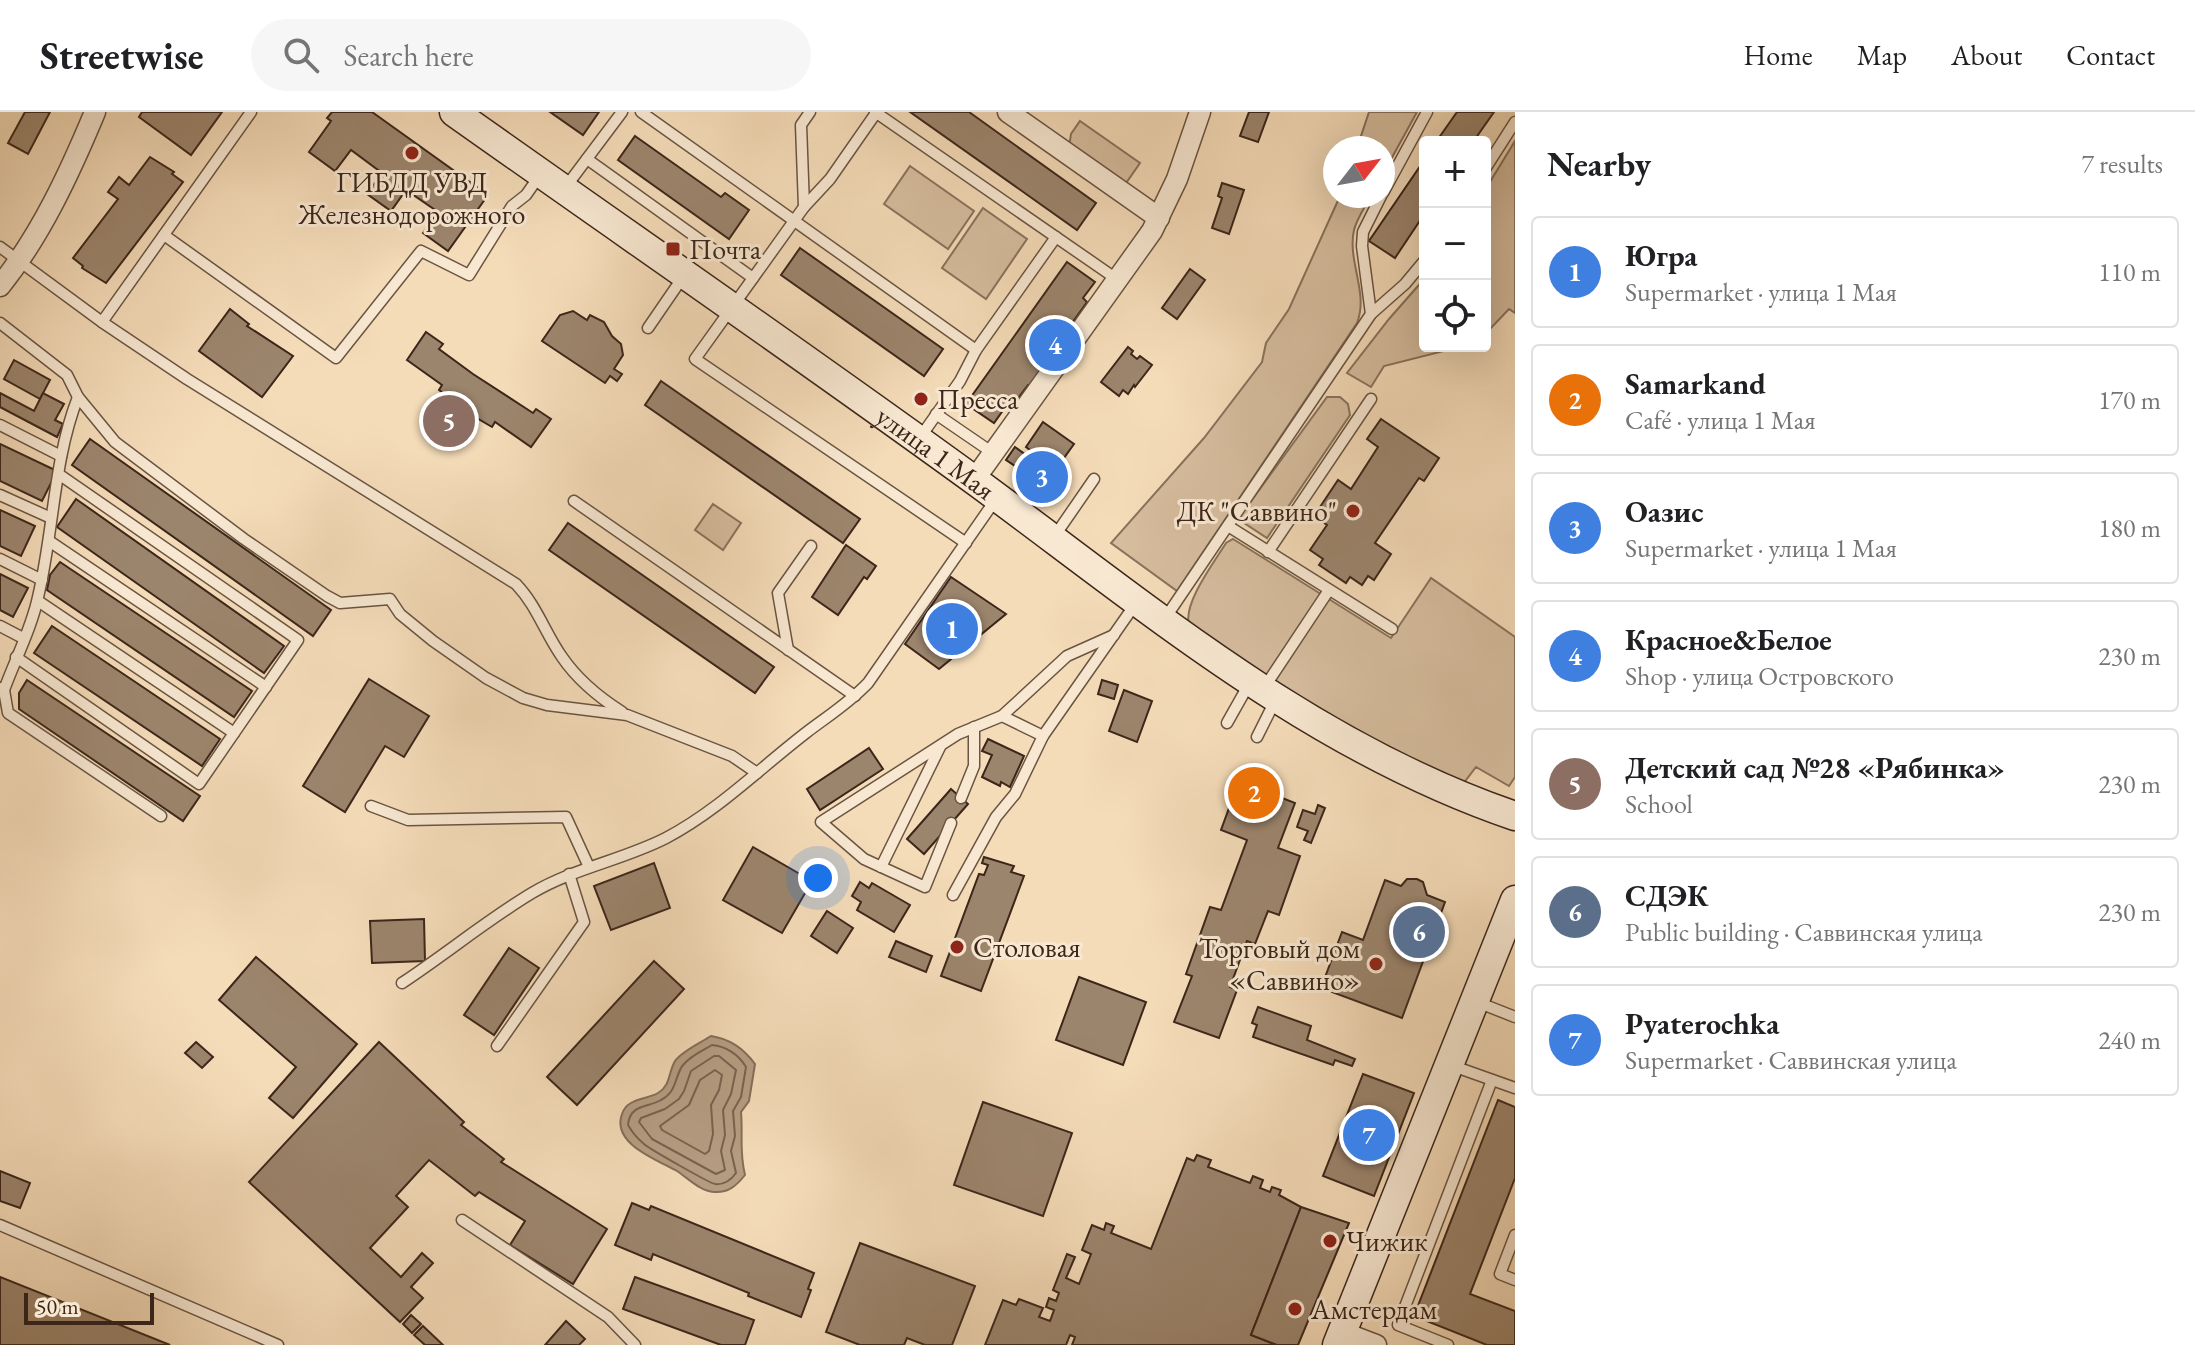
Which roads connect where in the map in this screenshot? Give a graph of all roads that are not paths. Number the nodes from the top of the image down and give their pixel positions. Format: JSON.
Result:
{"nodes":[{"id":1,"x":95,"y":112,"type":"edge"},
{"id":2,"x":251,"y":112,"type":"edge"},
{"id":3,"x":454,"y":112,"type":"edge"},
{"id":4,"x":622,"y":112,"type":"edge"},
{"id":5,"x":641,"y":112,"type":"edge"},
{"id":6,"x":810,"y":112,"type":"edge"},
{"id":7,"x":875,"y":112,"type":"edge"},
{"id":8,"x":1008,"y":112,"type":"edge"},
{"id":9,"x":1200,"y":112,"type":"edge"},
{"id":10,"x":1427,"y":112,"type":"edge"},
{"id":11,"x":1515,"y":122,"type":"edge"},
{"id":12,"x":587,"y":159,"type":"junction"},
{"id":13,"x":1491,"y":160,"type":"edge"},
{"id":14,"x":1395,"y":170,"type":"edge"},
{"id":15,"x":553,"y":182,"type":"junction"},
{"id":16,"x":804,"y":207,"type":"junction"},
{"id":17,"x":1375,"y":208,"type":"edge"},
{"id":18,"x":1159,"y":218,"type":"junction"},
{"id":19,"x":794,"y":221,"type":"junction"},
{"id":20,"x":164,"y":235,"type":"junction"},
{"id":21,"x":1056,"y":237,"type":"junction"},
{"id":22,"x":0,"y":247,"type":"edge"},
{"id":23,"x":18,"y":259,"type":"junction"},
{"id":24,"x":1419,"y":267,"type":"edge"},
{"id":25,"x":684,"y":275,"type":"junction"},
{"id":26,"x":753,"y":278,"type":"junction"},
{"id":27,"x":1118,"y":280,"type":"junction"},
{"id":28,"x":0,"y":286,"type":"edge"},
{"id":29,"x":731,"y":308,"type":"junction"},
{"id":30,"x":1371,"y":314,"type":"junction"},
{"id":31,"x":102,"y":322,"type":"junction"},
{"id":32,"x":0,"y":323,"type":"edge"},
{"id":33,"x":648,"y":328,"type":"dead end"},
{"id":34,"x":976,"y":350,"type":"junction"},
{"id":35,"x":78,"y":397,"type":"junction"},
{"id":36,"x":1371,"y":399,"type":"dead end"},
{"id":37,"x":936,"y":414,"type":"junction"},
{"id":38,"x":0,"y":425,"type":"edge"},
{"id":39,"x":918,"y":441,"type":"junction"},
{"id":40,"x":993,"y":453,"type":"junction"},
{"id":41,"x":61,"y":456,"type":"junction"},
{"id":42,"x":60,"y":475,"type":"junction"},
{"id":43,"x":1094,"y":479,"type":"dead end"},
{"id":44,"x":974,"y":480,"type":"junction"},
{"id":45,"x":0,"y":495,"type":"edge"},
{"id":46,"x":997,"y":497,"type":"junction"},
{"id":47,"x":574,"y":501,"type":"dead end"},
{"id":48,"x":51,"y":518,"type":"junction"},
{"id":49,"x":1228,"y":526,"type":"junction"},
{"id":50,"x":1053,"y":538,"type":"junction"},
{"id":51,"x":49,"y":541,"type":"junction"},
{"id":52,"x":966,"y":543,"type":"junction"},
{"id":53,"x":811,"y":546,"type":"dead end"},
{"id":54,"x":1268,"y":552,"type":"junction"},
{"id":55,"x":0,"y":559,"type":"edge"},
{"id":56,"x":42,"y":580,"type":"junction"},
{"id":57,"x":1329,"y":590,"type":"junction"},
{"id":58,"x":1137,"y":600,"type":"junction"},
{"id":59,"x":38,"y":601,"type":"junction"},
{"id":60,"x":1164,"y":620,"type":"junction"},
{"id":61,"x":0,"y":626,"type":"edge"},
{"id":62,"x":1392,"y":629,"type":"dead end"},
{"id":63,"x":1114,"y":635,"type":"junction"},
{"id":64,"x":23,"y":638,"type":"junction"},
{"id":65,"x":788,"y":650,"type":"junction"},
{"id":66,"x":16,"y":657,"type":"junction"},
{"id":67,"x":266,"y":687,"type":"junction"},
{"id":68,"x":2,"y":689,"type":"edge"},
{"id":69,"x":1262,"y":691,"type":"junction"},
{"id":70,"x":855,"y":696,"type":"junction"},
{"id":71,"x":627,"y":715,"type":"junction"},
{"id":72,"x":1002,"y":716,"type":"junction"},
{"id":73,"x":1227,"y":723,"type":"dead end"},
{"id":74,"x":974,"y":727,"type":"junction"},
{"id":75,"x":234,"y":733,"type":"junction"},
{"id":76,"x":1043,"y":736,"type":"junction"},
{"id":77,"x":1257,"y":737,"type":"dead end"},
{"id":78,"x":941,"y":745,"type":"junction"},
{"id":79,"x":757,"y":773,"type":"junction"},
{"id":80,"x":961,"y":798,"type":"dead end"},
{"id":81,"x":371,"y":806,"type":"dead end"},
{"id":82,"x":161,"y":816,"type":"dead end"},
{"id":83,"x":1515,"y":816,"type":"edge"},
{"id":84,"x":951,"y":823,"type":"dead end"},
{"id":85,"x":589,"y":867,"type":"junction"},
{"id":86,"x":881,"y":867,"type":"junction"},
{"id":87,"x":569,"y":874,"type":"junction"},
{"id":88,"x":953,"y":895,"type":"dead end"},
{"id":89,"x":1515,"y":900,"type":"edge"},
{"id":90,"x":402,"y":983,"type":"dead end"},
{"id":91,"x":1475,"y":1002,"type":"junction"},
{"id":92,"x":1515,"y":1017,"type":"edge"},
{"id":93,"x":497,"y":1046,"type":"dead end"},
{"id":94,"x":1450,"y":1065,"type":"junction"},
{"id":95,"x":1492,"y":1080,"type":"junction"},
{"id":96,"x":1515,"y":1088,"type":"edge"},
{"id":97,"x":462,"y":1220,"type":"dead end"},
{"id":98,"x":0,"y":1225,"type":"edge"},
{"id":99,"x":1515,"y":1235,"type":"edge"},
{"id":100,"x":1515,"y":1280,"type":"edge"},
{"id":101,"x":1340,"y":1338,"type":"edge"},
{"id":102,"x":278,"y":1345,"type":"edge"},
{"id":103,"x":635,"y":1345,"type":"edge"},
{"id":104,"x":1376,"y":1345,"type":"edge"},
{"id":105,"x":1448,"y":1345,"type":"edge"}],
"edges":[{"from":1,"to":23,"type":"street"},
{"from":2,"to":20,"type":"lane"},
{"from":3,"to":15,"type":"street","name":"улица 1 Мая"},
{"from":4,"to":12,"type":"lane"},
{"from":5,"to":19,"type":"lane"},
{"from":6,"to":16,"type":"lane"},
{"from":7,"to":16,"type":"lane"},
{"from":7,"to":21,"type":"lane"},
{"from":8,"to":18,"type":"street"},
{"from":9,"to":18,"type":"street"},
{"from":10,"to":14,"type":"lane"},
{"from":11,"to":13,"type":"lane"},
{"from":12,"to":15,"type":"lane"},
{"from":12,"to":26,"type":"lane"},
{"from":15,"to":20,"type":"lane"},
{"from":15,"to":25,"type":"street","name":"улица 1 Мая"},
{"from":16,"to":19,"type":"lane"},
{"from":17,"to":30,"type":"lane"},
{"from":18,"to":27,"type":"street"},
{"from":19,"to":26,"type":"lane"},
{"from":19,"to":34,"type":"lane"},
{"from":20,"to":31,"type":"lane"},
{"from":21,"to":27,"type":"lane"},
{"from":21,"to":34,"type":"lane"},
{"from":22,"to":23,"type":"lane"},
{"from":23,"to":28,"type":"street"},
{"from":23,"to":31,"type":"lane"},
{"from":24,"to":30,"type":"lane"},
{"from":25,"to":29,"type":"street","name":"улица 1 Мая"},
{"from":25,"to":33,"type":"lane"},
{"from":26,"to":29,"type":"lane"},
{"from":27,"to":40,"type":"street"},
{"from":29,"to":39,"type":"street","name":"улица 1 Мая"},
{"from":29,"to":52,"type":"lane"},
{"from":30,"to":49,"type":"lane"},
{"from":31,"to":71,"type":"lane"},
{"from":32,"to":35,"type":"lane"},
{"from":34,"to":37,"type":"lane"},
{"from":35,"to":41,"type":"lane"},
{"from":35,"to":71,"type":"lane"},
{"from":36,"to":54,"type":"lane"},
{"from":37,"to":39,"type":"lane"},
{"from":37,"to":40,"type":"lane"},
{"from":38,"to":41,"type":"lane"},
{"from":39,"to":44,"type":"street","name":"улица 1 Мая"},
{"from":40,"to":44,"type":"street"},
{"from":41,"to":42,"type":"lane"},
{"from":42,"to":48,"type":"lane"},
{"from":42,"to":67,"type":"lane"},
{"from":43,"to":50,"type":"lane"},
{"from":44,"to":46,"type":"street","name":"улица 1 Мая"},
{"from":45,"to":48,"type":"lane"},
{"from":46,"to":50,"type":"street","name":"улица 1 Мая"},
{"from":46,"to":52,"type":"lane"},
{"from":47,"to":65,"type":"lane"},
{"from":48,"to":51,"type":"lane"},
{"from":49,"to":54,"type":"lane"},
{"from":49,"to":60,"type":"lane"},
{"from":50,"to":58,"type":"street","name":"улица 1 Мая"},
{"from":51,"to":56,"type":"lane"},
{"from":51,"to":67,"type":"lane"},
{"from":52,"to":70,"type":"lane"},
{"from":53,"to":65,"type":"lane"},
{"from":54,"to":57,"type":"lane"},
{"from":55,"to":56,"type":"lane"},
{"from":56,"to":59,"type":"lane"},
{"from":57,"to":62,"type":"lane"},
{"from":57,"to":69,"type":"lane"},
{"from":58,"to":60,"type":"street","name":"улица 1 Мая"},
{"from":58,"to":63,"type":"lane"},
{"from":59,"to":64,"type":"lane"},
{"from":59,"to":75,"type":"lane"},
{"from":60,"to":69,"type":"street","name":"улица 1 Мая"},
{"from":61,"to":64,"type":"lane"},
{"from":63,"to":72,"type":"lane"},
{"from":63,"to":76,"type":"lane"},
{"from":64,"to":66,"type":"lane"},
{"from":65,"to":70,"type":"lane"},
{"from":66,"to":68,"type":"lane"},
{"from":66,"to":75,"type":"lane"},
{"from":67,"to":75,"type":"lane"},
{"from":68,"to":82,"type":"lane"},
{"from":69,"to":73,"type":"lane"},
{"from":69,"to":77,"type":"lane"},
{"from":69,"to":83,"type":"street","name":"улица 1 Мая"},
{"from":70,"to":79,"type":"lane"},
{"from":71,"to":79,"type":"lane"},
{"from":72,"to":74,"type":"lane"},
{"from":72,"to":76,"type":"lane"},
{"from":74,"to":78,"type":"lane"},
{"from":74,"to":80,"type":"lane"},
{"from":76,"to":88,"type":"lane"},
{"from":78,"to":86,"type":"lane"},
{"from":78,"to":86,"type":"lane"},
{"from":79,"to":85,"type":"lane"},
{"from":81,"to":85,"type":"lane"},
{"from":84,"to":86,"type":"lane"},
{"from":85,"to":87,"type":"lane"},
{"from":87,"to":90,"type":"lane"},
{"from":87,"to":93,"type":"lane"},
{"from":89,"to":91,"type":"street"},
{"from":91,"to":92,"type":"lane"},
{"from":91,"to":94,"type":"street"},
{"from":94,"to":95,"type":"lane"},
{"from":94,"to":101,"type":"street"},
{"from":95,"to":96,"type":"lane"},
{"from":95,"to":105,"type":"lane"},
{"from":97,"to":103,"type":"lane"},
{"from":98,"to":102,"type":"lane"},
{"from":99,"to":100,"type":"lane"},
{"from":101,"to":104,"type":"street"}]}
